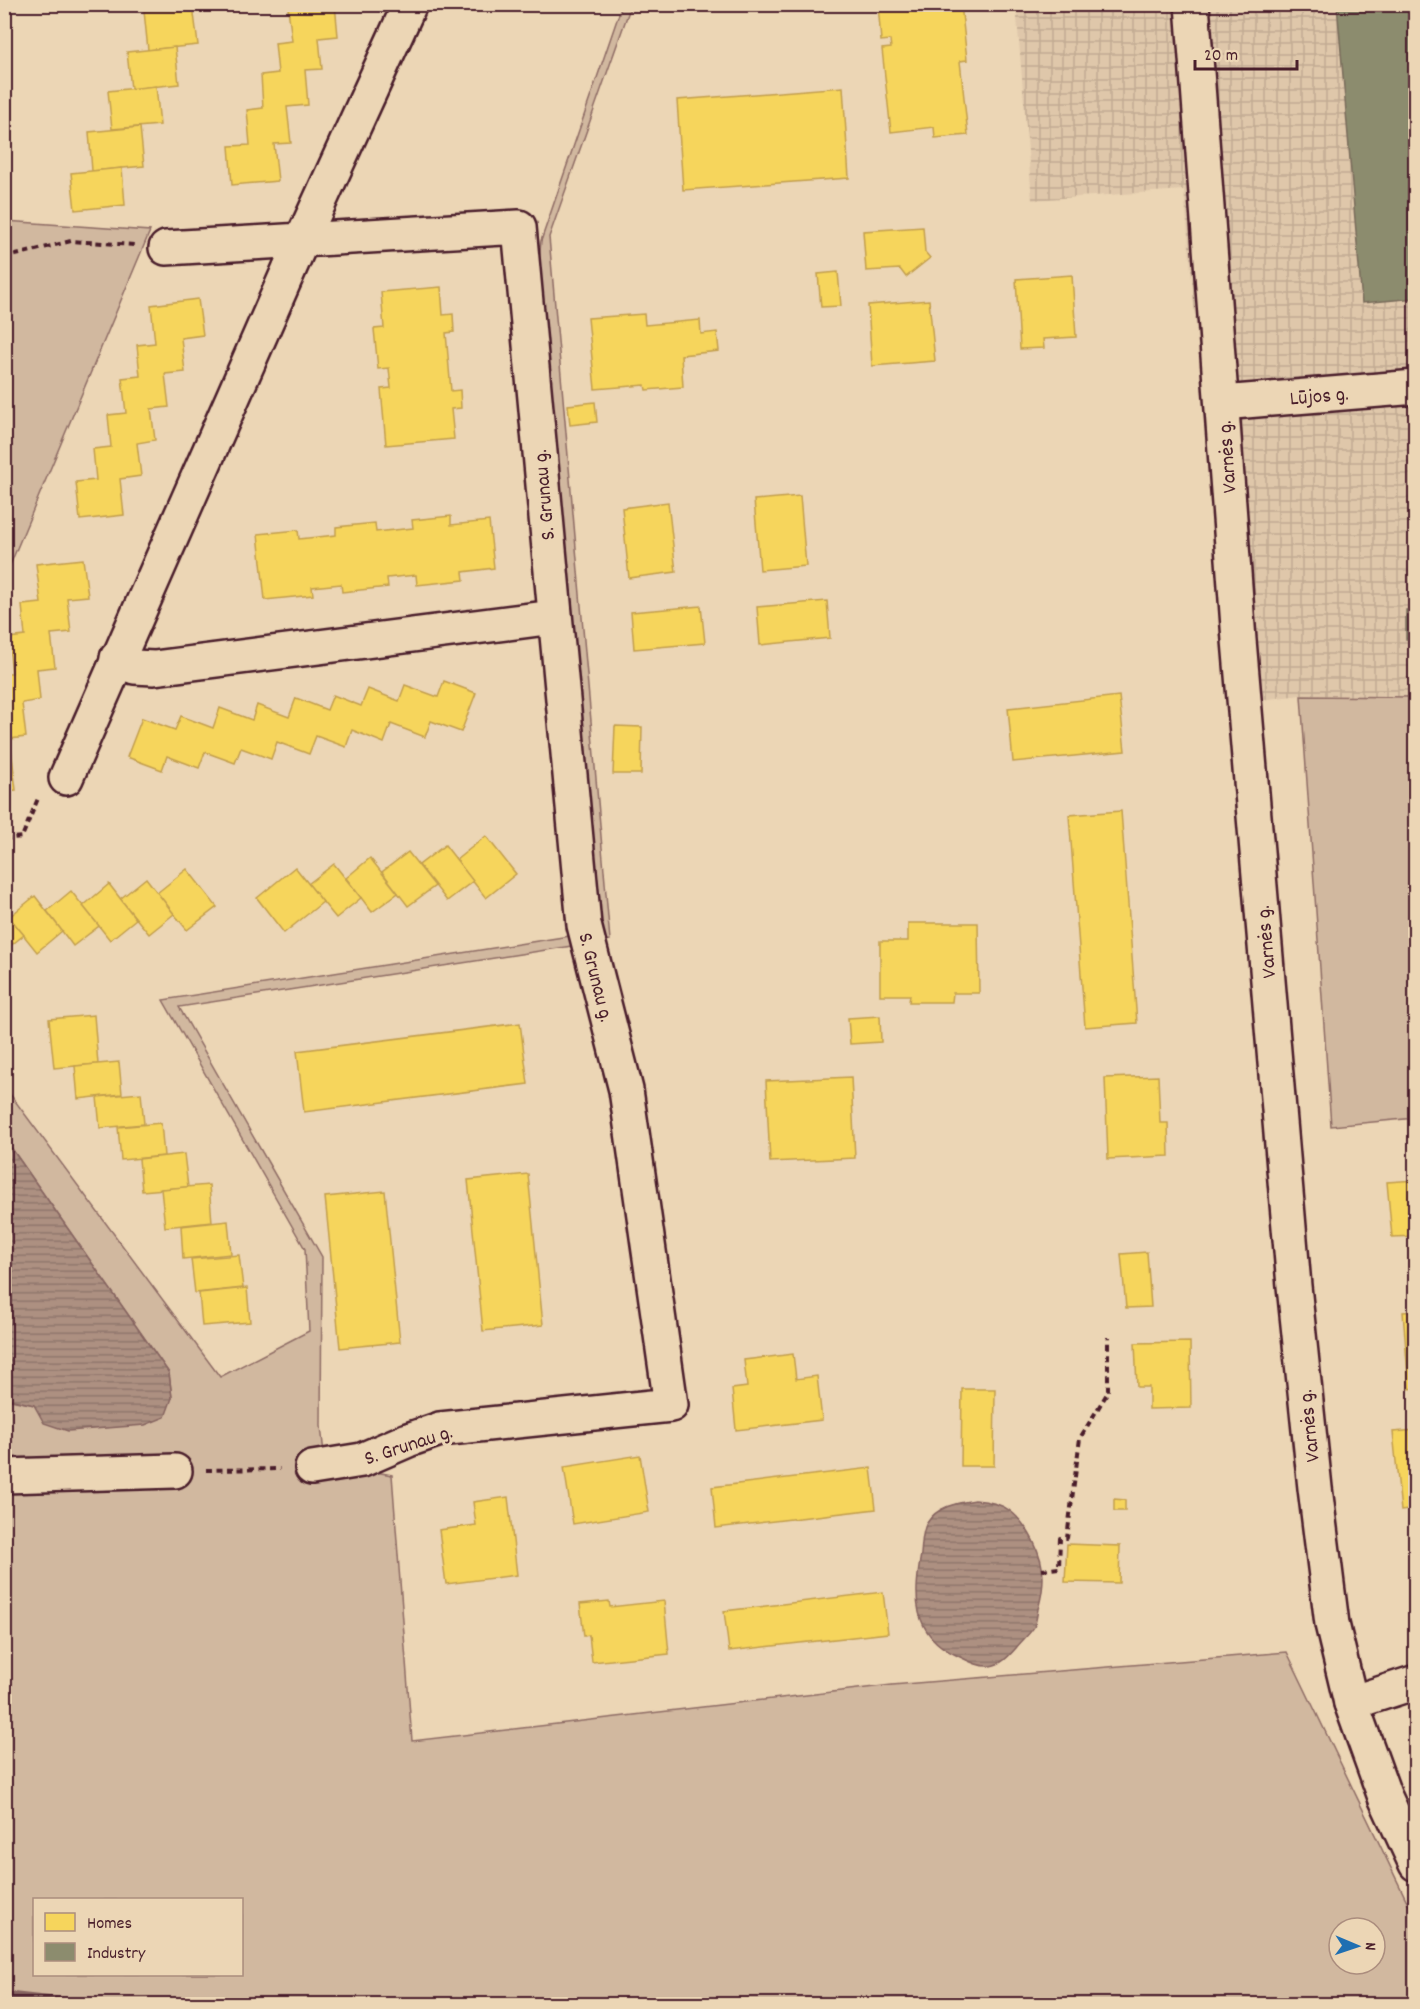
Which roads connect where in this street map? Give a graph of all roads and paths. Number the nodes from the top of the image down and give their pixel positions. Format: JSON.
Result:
{"nodes":[{"id":1,"x":410,"y":4,"type":"edge"},
{"id":2,"x":1192,"y":4,"type":"edge"},
{"id":3,"x":302,"y":240,"type":"junction"},
{"id":4,"x":166,"y":248,"type":"joint"},
{"id":5,"x":4,"y":258,"type":"edge"},
{"id":6,"x":1416,"y":387,"type":"edge"},
{"id":7,"x":1222,"y":403,"type":"junction"},
{"id":8,"x":554,"y":617,"type":"junction"},
{"id":9,"x":117,"y":658,"type":"junction"},
{"id":10,"x":66,"y":777,"type":"joint"},
{"id":11,"x":4,"y":839,"type":"edge"},
{"id":12,"x":1108,"y":1337,"type":"dead end"},
{"id":13,"x":312,"y":1468,"type":"joint"},
{"id":14,"x":175,"y":1471,"type":"joint"},
{"id":15,"x":4,"y":1476,"type":"edge"},
{"id":16,"x":1042,"y":1570,"type":"dead end"},
{"id":17,"x":1416,"y":1682,"type":"edge"},
{"id":18,"x":1351,"y":1703,"type":"junction"},
{"id":19,"x":1416,"y":1864,"type":"edge"}],
"edges":[{"from":1,"to":3,"type":"street"},
{"from":2,"to":7,"type":"street","name":"Varnės g."},
{"from":3,"to":4,"type":"street","name":"S. Grunau g."},
{"from":3,"to":8,"type":"street","name":"S. Grunau g."},
{"from":3,"to":9,"type":"street"},
{"from":4,"to":5,"type":"path"},
{"from":6,"to":7,"type":"street","name":"Lūjos g."},
{"from":7,"to":18,"type":"street","name":"Varnės g."},
{"from":8,"to":9,"type":"street"},
{"from":8,"to":13,"type":"street","name":"S. Grunau g."},
{"from":9,"to":10,"type":"street"},
{"from":10,"to":11,"type":"path"},
{"from":12,"to":16,"type":"path"},
{"from":13,"to":14,"type":"path"},
{"from":14,"to":15,"type":"street"},
{"from":17,"to":18,"type":"street"},
{"from":18,"to":19,"type":"street","name":"Varnės g."}]}
